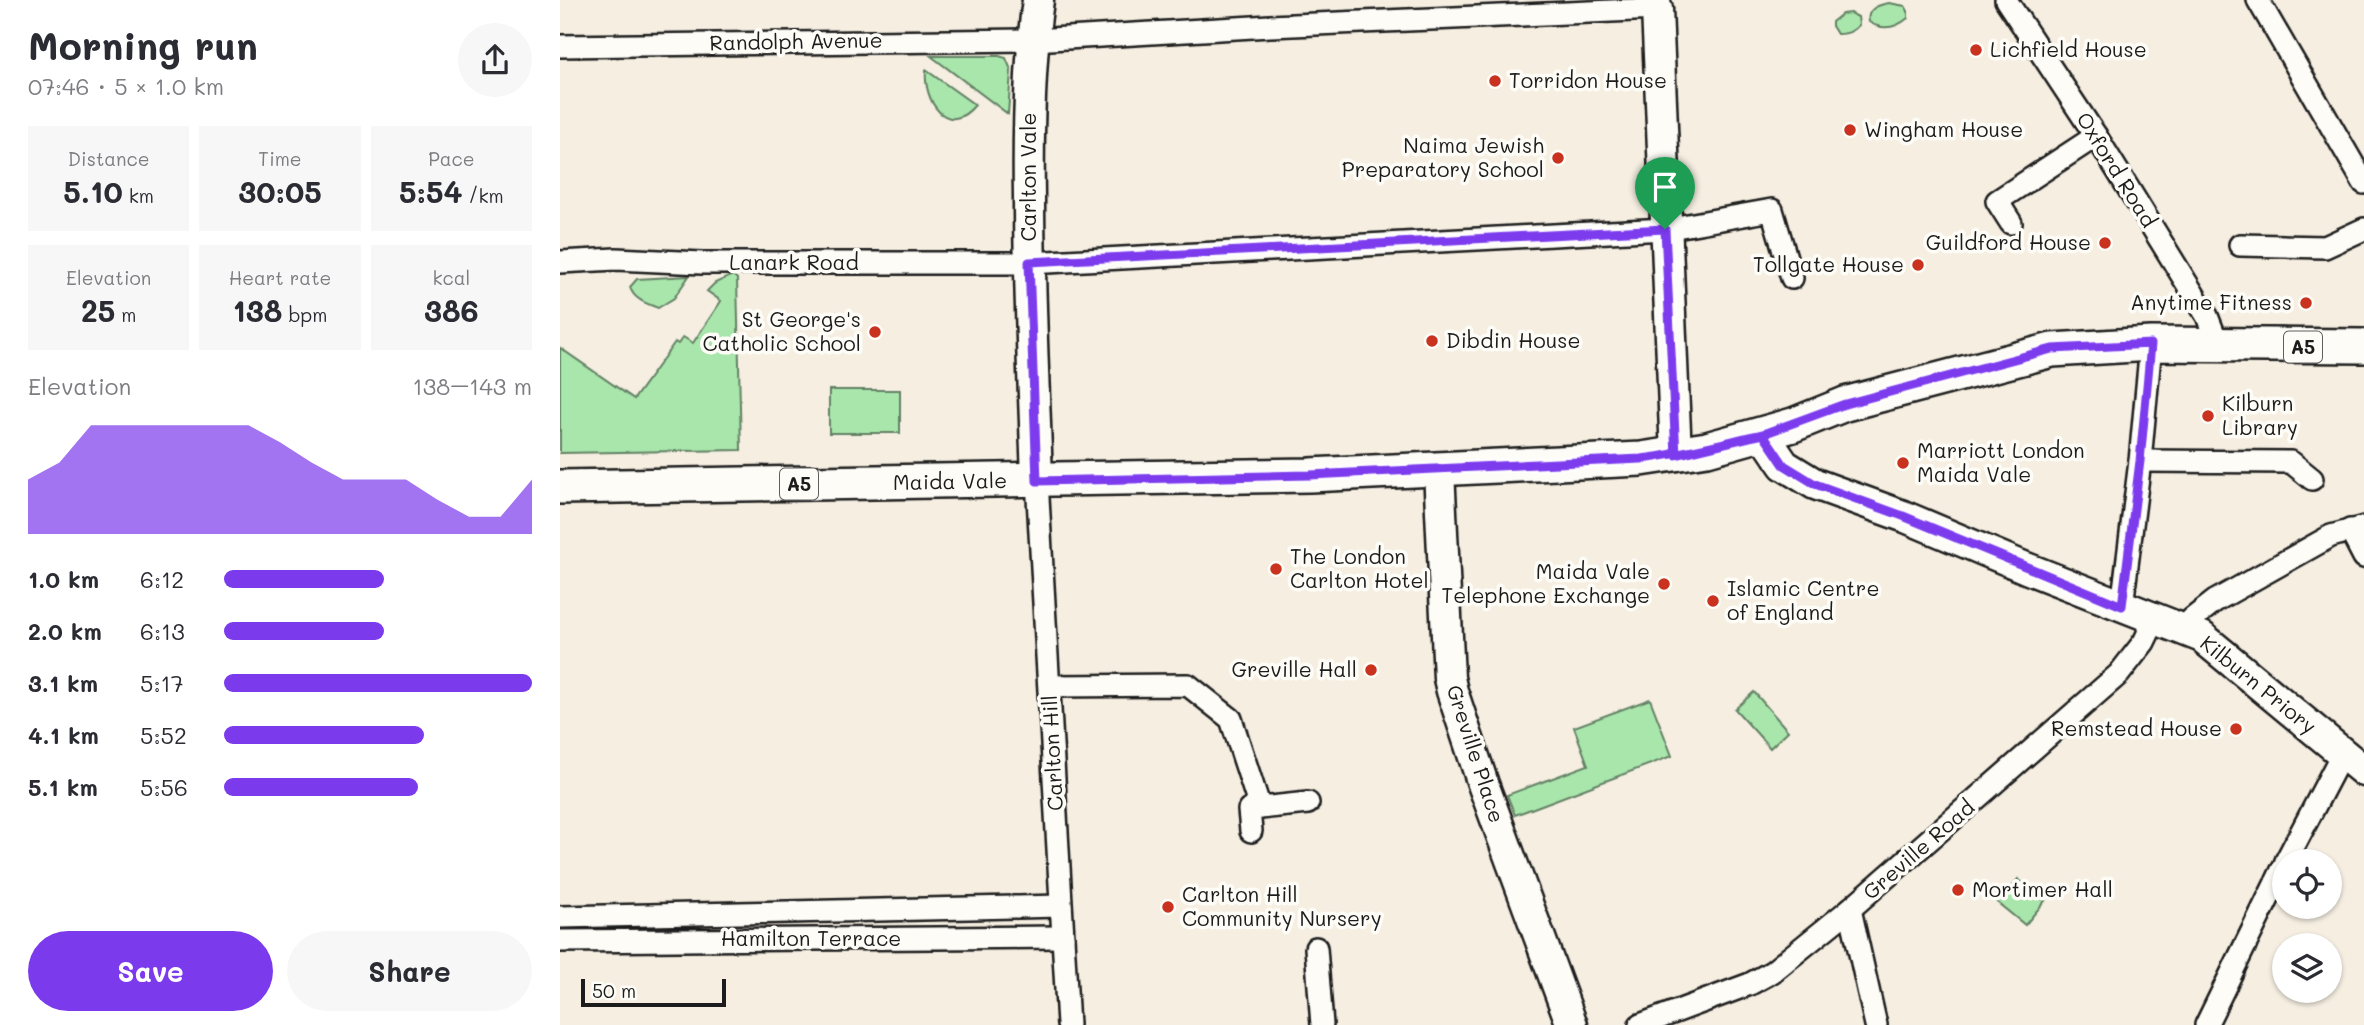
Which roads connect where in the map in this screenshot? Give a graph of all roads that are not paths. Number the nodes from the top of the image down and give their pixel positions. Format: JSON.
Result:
{"nodes":[{"id":1,"x":1038,"y":0,"type":"edge"},
{"id":2,"x":2006,"y":0,"type":"edge"},
{"id":3,"x":2258,"y":0,"type":"edge"},
{"id":4,"x":1656,"y":5,"type":"edge"},
{"id":5,"x":1032,"y":40,"type":"junction"},
{"id":6,"x":560,"y":46,"type":"edge"},
{"id":7,"x":2096,"y":136,"type":"junction"},
{"id":8,"x":2364,"y":183,"type":"edge"},
{"id":9,"x":2011,"y":223,"type":"dead end"},
{"id":10,"x":1665,"y":229,"type":"junction"},
{"id":11,"x":2364,"y":229,"type":"edge"},
{"id":12,"x":2240,"y":245,"type":"dead end"},
{"id":13,"x":560,"y":262,"type":"edge"},
{"id":14,"x":1029,"y":262,"type":"junction"},
{"id":15,"x":1792,"y":278,"type":"dead end"},
{"id":16,"x":2151,"y":344,"type":"junction"},
{"id":17,"x":2218,"y":344,"type":"junction"},
{"id":18,"x":2364,"y":346,"type":"edge"},
{"id":19,"x":1778,"y":429,"type":"junction"},
{"id":20,"x":1676,"y":455,"type":"junction"},
{"id":21,"x":2140,"y":461,"type":"junction"},
{"id":22,"x":1439,"y":470,"type":"junction"},
{"id":23,"x":2312,"y":479,"type":"dead end"},
{"id":24,"x":1037,"y":481,"type":"junction"},
{"id":25,"x":560,"y":487,"type":"edge"},
{"id":26,"x":2357,"y":529,"type":"edge"},
{"id":27,"x":2364,"y":557,"type":"edge"},
{"id":28,"x":2122,"y":606,"type":"junction"},
{"id":29,"x":2169,"y":624,"type":"junction"},
{"id":30,"x":1049,"y":686,"type":"junction"},
{"id":31,"x":2353,"y":762,"type":"edge"},
{"id":32,"x":1308,"y":803,"type":"dead end"},
{"id":33,"x":1260,"y":808,"type":"junction"},
{"id":34,"x":1251,"y":831,"type":"dead end"},
{"id":35,"x":2294,"y":849,"type":"edge"},
{"id":36,"x":2272,"y":890,"type":"edge"},
{"id":37,"x":1061,"y":905,"type":"junction"},
{"id":38,"x":1850,"y":909,"type":"junction"},
{"id":39,"x":560,"y":917,"type":"edge"},
{"id":40,"x":1063,"y":937,"type":"junction"},
{"id":41,"x":560,"y":941,"type":"edge"},
{"id":42,"x":1316,"y":948,"type":"dead end"},
{"id":43,"x":1068,"y":1025,"type":"edge"},
{"id":44,"x":1322,"y":1025,"type":"edge"},
{"id":45,"x":1572,"y":1025,"type":"edge"},
{"id":46,"x":1640,"y":1025,"type":"edge"},
{"id":47,"x":1876,"y":1025,"type":"edge"},
{"id":48,"x":2206,"y":1025,"type":"edge"}],
"edges":[{"from":1,"to":5,"type":"street","name":"Carlton Vale"},
{"from":2,"to":7,"type":"street","name":"Oxford Road"},
{"from":3,"to":8,"type":"street"},
{"from":4,"to":5,"type":"street","name":"Randolph Avenue"},
{"from":4,"to":10,"type":"street"},
{"from":5,"to":6,"type":"street","name":"Randolph Avenue"},
{"from":5,"to":14,"type":"street","name":"Carlton Vale"},
{"from":7,"to":9,"type":"street"},
{"from":7,"to":17,"type":"street","name":"Oxford Road"},
{"from":10,"to":14,"type":"street","name":"Lanark Road"},
{"from":10,"to":15,"type":"street","name":"Lanark Road"},
{"from":10,"to":20,"type":"street"},
{"from":11,"to":12,"type":"street"},
{"from":13,"to":14,"type":"street","name":"Lanark Road"},
{"from":14,"to":24,"type":"street","name":"Carlton Vale"},
{"from":16,"to":17,"type":"main road","number":"A5"},
{"from":16,"to":19,"type":"main road","number":"A5"},
{"from":16,"to":21,"type":"street"},
{"from":17,"to":18,"type":"main road","number":"A5"},
{"from":19,"to":20,"type":"main road","number":"A5"},
{"from":19,"to":28,"type":"street","name":"Kilburn Priory"},
{"from":20,"to":22,"type":"main road","name":"Maida Vale","number":"A5"},
{"from":21,"to":23,"type":"street"},
{"from":21,"to":28,"type":"street"},
{"from":22,"to":24,"type":"main road","name":"Maida Vale","number":"A5"},
{"from":22,"to":45,"type":"street","name":"Greville Place"},
{"from":24,"to":25,"type":"main road","name":"Maida Vale","number":"A5"},
{"from":24,"to":30,"type":"street","name":"Carlton Hill"},
{"from":26,"to":27,"type":"street"},
{"from":26,"to":29,"type":"street","name":"Greville Road"},
{"from":28,"to":29,"type":"street","name":"Kilburn Priory"},
{"from":29,"to":31,"type":"street","name":"Kilburn Priory"},
{"from":29,"to":38,"type":"street","name":"Greville Road"},
{"from":30,"to":33,"type":"street"},
{"from":30,"to":37,"type":"street","name":"Carlton Hill"},
{"from":31,"to":35,"type":"street"},
{"from":32,"to":33,"type":"street"},
{"from":33,"to":34,"type":"street"},
{"from":36,"to":48,"type":"street"},
{"from":37,"to":39,"type":"street","name":"Hamilton Terrace"},
{"from":37,"to":40,"type":"street","name":"Carlton Hill"},
{"from":38,"to":46,"type":"street","name":"Greville Road"},
{"from":38,"to":47,"type":"street"},
{"from":40,"to":41,"type":"street","name":"Hamilton Terrace"},
{"from":40,"to":43,"type":"street","name":"Carlton Hill"},
{"from":42,"to":44,"type":"street"}]}
